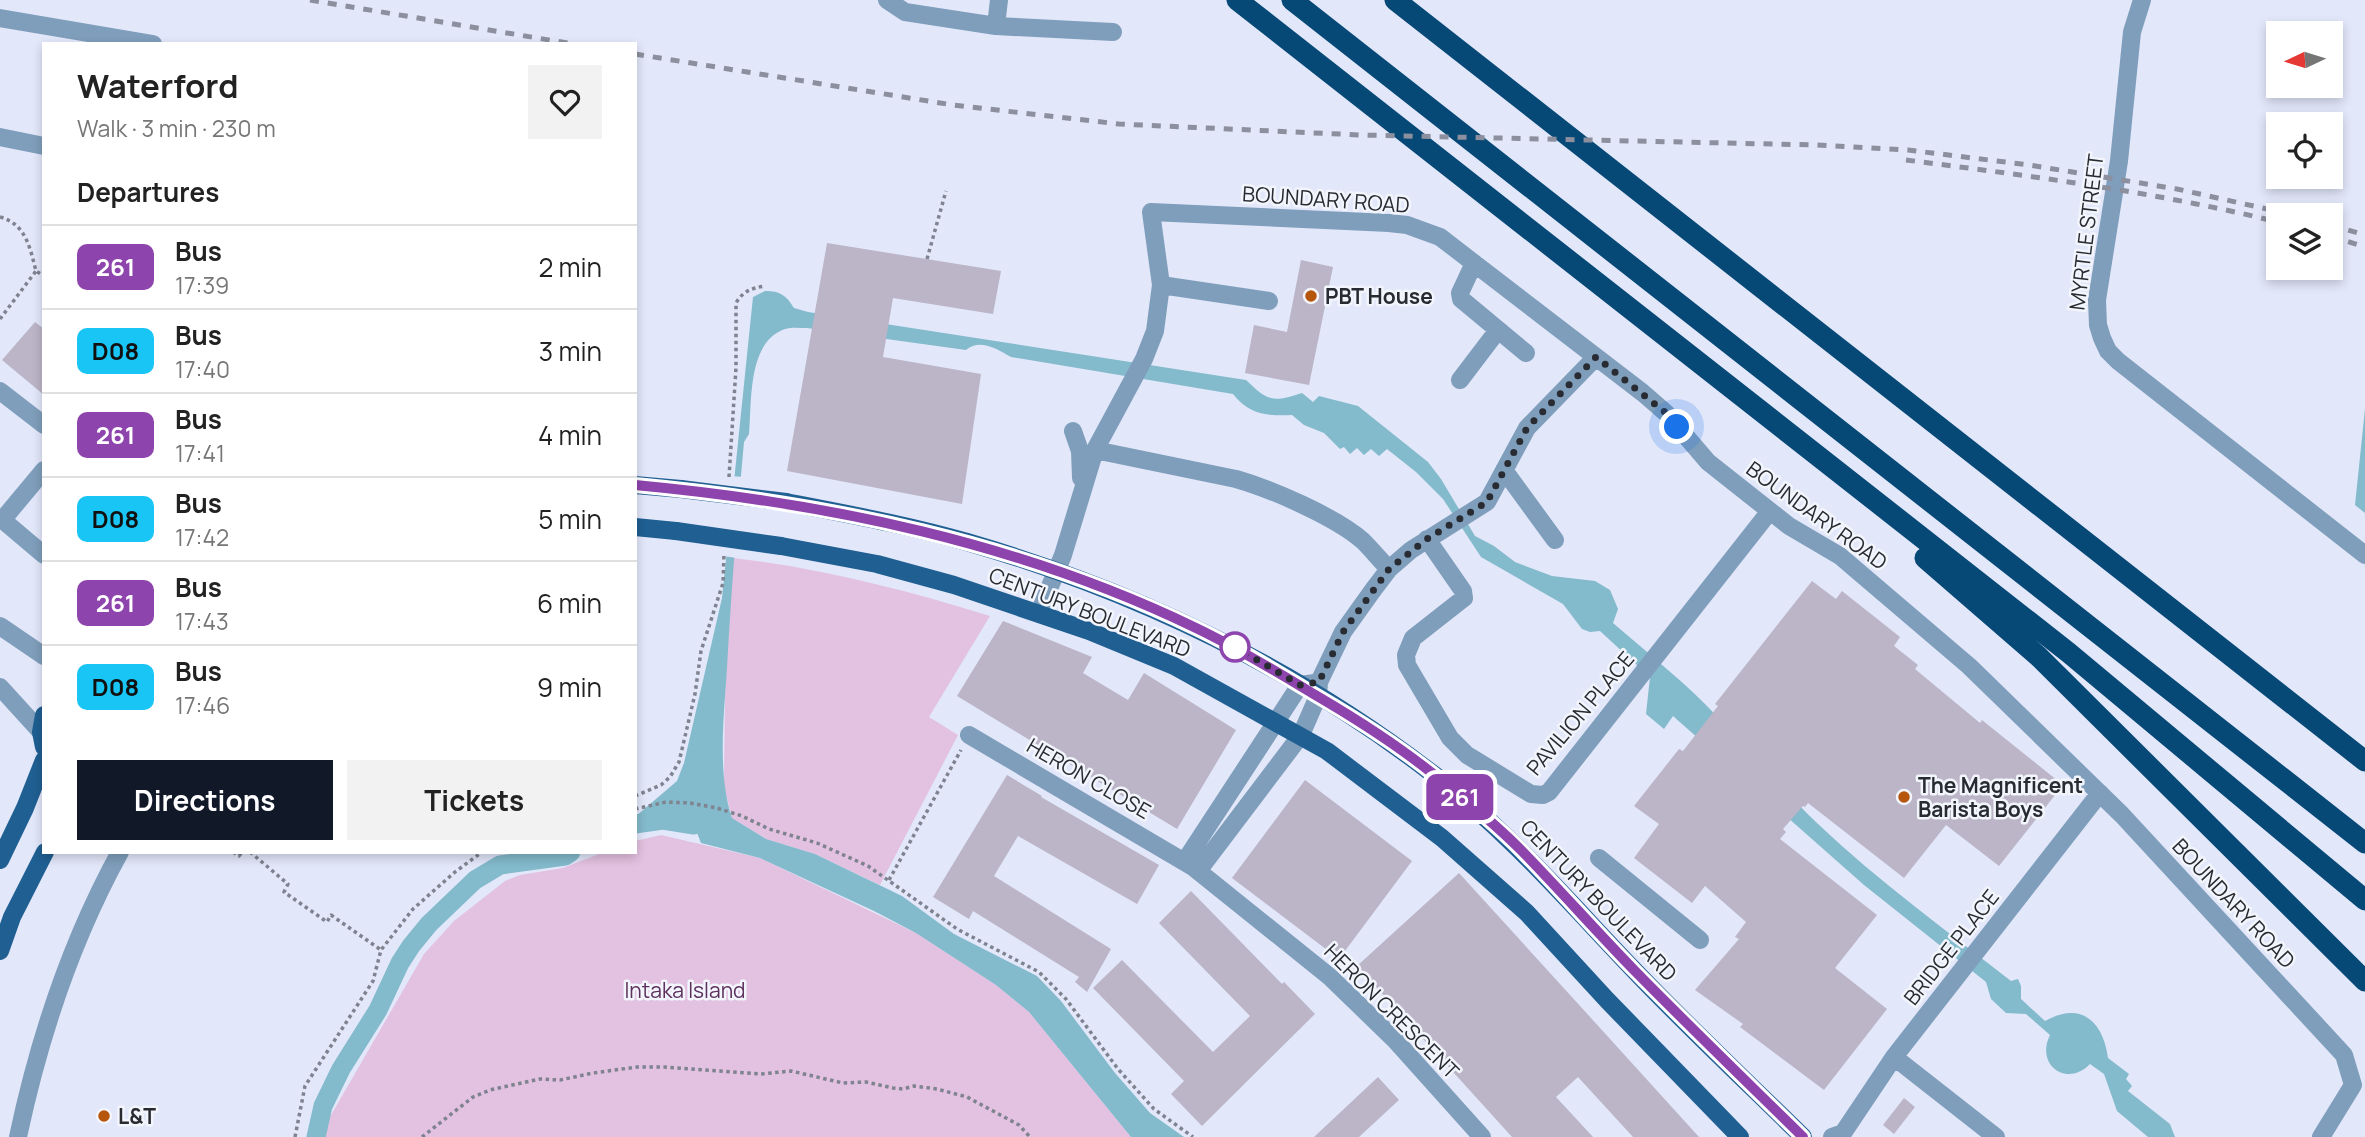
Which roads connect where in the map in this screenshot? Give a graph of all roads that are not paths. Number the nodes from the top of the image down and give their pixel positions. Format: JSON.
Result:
{"nodes":[{"id":1,"x":887,"y":0,"type":"edge"},
{"id":2,"x":999,"y":0,"type":"edge"},
{"id":3,"x":1237,"y":0,"type":"edge"},
{"id":4,"x":1292,"y":0,"type":"edge"},
{"id":5,"x":1395,"y":0,"type":"edge"},
{"id":6,"x":2142,"y":0,"type":"edge"},
{"id":7,"x":0,"y":18,"type":"edge"},
{"id":8,"x":996,"y":26,"type":"junction"},
{"id":9,"x":1113,"y":32,"type":"dead end"},
{"id":10,"x":73,"y":37,"type":"edge"},
{"id":11,"x":130,"y":42,"type":"edge"},
{"id":12,"x":0,"y":137,"type":"edge"},
{"id":13,"x":42,"y":146,"type":"edge"},
{"id":14,"x":1455,"y":172,"type":"junction"},
{"id":15,"x":1474,"y":263,"type":"junction"},
{"id":16,"x":1161,"y":285,"type":"junction"},
{"id":17,"x":1269,"y":301,"type":"dead end"},
{"id":18,"x":1498,"y":330,"type":"junction"},
{"id":19,"x":1526,"y":353,"type":"dead end"},
{"id":20,"x":1596,"y":357,"type":"junction"},
{"id":21,"x":1460,"y":380,"type":"dead end"},
{"id":22,"x":0,"y":391,"type":"edge"},
{"id":23,"x":42,"y":423,"type":"edge"},
{"id":24,"x":1073,"y":431,"type":"dead end"},
{"id":25,"x":1095,"y":450,"type":"junction"},
{"id":26,"x":1504,"y":470,"type":"junction"},
{"id":27,"x":637,"y":485,"type":"edge"},
{"id":28,"x":37,"y":490,"type":"edge"},
{"id":29,"x":1080,"y":499,"type":"junction"},
{"id":30,"x":1770,"y":512,"type":"junction"},
{"id":31,"x":637,"y":527,"type":"edge"},
{"id":32,"x":1427,"y":539,"type":"junction"},
{"id":33,"x":1555,"y":540,"type":"dead end"},
{"id":34,"x":42,"y":553,"type":"edge"},
{"id":35,"x":2365,"y":555,"type":"edge"},
{"id":36,"x":1389,"y":569,"type":"junction"},
{"id":37,"x":1057,"y":570,"type":"junction"},
{"id":38,"x":1039,"y":613,"type":"junction"},
{"id":39,"x":0,"y":626,"type":"edge"},
{"id":40,"x":42,"y":655,"type":"edge"},
{"id":41,"x":1300,"y":685,"type":"junction"},
{"id":42,"x":0,"y":687,"type":"edge"},
{"id":43,"x":1318,"y":689,"type":"junction"},
{"id":44,"x":1278,"y":722,"type":"junction"},
{"id":45,"x":42,"y":730,"type":"edge"},
{"id":46,"x":969,"y":735,"type":"road end"},
{"id":47,"x":1301,"y":735,"type":"junction"},
{"id":48,"x":2365,"y":761,"type":"edge"},
{"id":49,"x":42,"y":765,"type":"edge"},
{"id":50,"x":2100,"y":793,"type":"junction"},
{"id":51,"x":2365,"y":843,"type":"edge"},
{"id":52,"x":44,"y":854,"type":"edge"},
{"id":53,"x":119,"y":854,"type":"edge"},
{"id":54,"x":1599,"y":858,"type":"dead end"},
{"id":55,"x":0,"y":860,"type":"edge"},
{"id":56,"x":1192,"y":866,"type":"junction"},
{"id":57,"x":2365,"y":900,"type":"edge"},
{"id":58,"x":1700,"y":940,"type":"dead end"},
{"id":59,"x":0,"y":951,"type":"edge"},
{"id":60,"x":2365,"y":981,"type":"edge"},
{"id":61,"x":1894,"y":1057,"type":"junction"},
{"id":62,"x":1840,"y":1136,"type":"edge"},
{"id":63,"x":18,"y":1137,"type":"edge"},
{"id":64,"x":1482,"y":1137,"type":"edge"},
{"id":65,"x":1740,"y":1137,"type":"edge"},
{"id":66,"x":1802,"y":1137,"type":"edge"},
{"id":67,"x":1996,"y":1137,"type":"edge"},
{"id":68,"x":2321,"y":1137,"type":"edge"}],
"edges":[{"from":1,"to":8,"type":"street"},
{"from":2,"to":8,"type":"street"},
{"from":3,"to":14,"type":"highway"},
{"from":4,"to":51,"type":"highway"},
{"from":5,"to":48,"type":"highway"},
{"from":6,"to":35,"type":"street","name":"MYRTLE STREET"},
{"from":7,"to":10,"type":"street"},
{"from":8,"to":9,"type":"street"},
{"from":10,"to":11,"type":"street"},
{"from":12,"to":13,"type":"street"},
{"from":14,"to":57,"type":"highway"},
{"from":14,"to":60,"type":"highway"},
{"from":15,"to":16,"type":"street","name":"BOUNDARY ROAD"},
{"from":15,"to":18,"type":"street"},
{"from":15,"to":20,"type":"street","name":"BOUNDARY ROAD"},
{"from":16,"to":17,"type":"street"},
{"from":16,"to":25,"type":"street"},
{"from":18,"to":19,"type":"street"},
{"from":18,"to":21,"type":"street"},
{"from":20,"to":26,"type":"street"},
{"from":20,"to":30,"type":"street","name":"BOUNDARY ROAD"},
{"from":22,"to":23,"type":"street"},
{"from":24,"to":29,"type":"street"},
{"from":25,"to":29,"type":"street"},
{"from":25,"to":36,"type":"street"},
{"from":26,"to":32,"type":"street"},
{"from":26,"to":33,"type":"street"},
{"from":27,"to":37,"type":"main road","name":"CENTURY BOULEVARD","bridge":true},
{"from":28,"to":34,"type":"street"},
{"from":29,"to":37,"type":"street"},
{"from":30,"to":32,"type":"street","name":"PAVILION PLACE"},
{"from":30,"to":50,"type":"street","name":"BOUNDARY ROAD"},
{"from":31,"to":38,"type":"main road","name":"CENTURY BOULEVARD","bridge":true},
{"from":32,"to":36,"type":"street"},
{"from":36,"to":43,"type":"street"},
{"from":37,"to":38,"type":"street"},
{"from":37,"to":41,"type":"main road","name":"CENTURY BOULEVARD"},
{"from":38,"to":44,"type":"main road","name":"CENTURY BOULEVARD"},
{"from":39,"to":40,"type":"street"},
{"from":41,"to":43,"type":"main road","name":"CENTURY BOULEVARD"},
{"from":41,"to":44,"type":"street"},
{"from":42,"to":45,"type":"street"},
{"from":43,"to":47,"type":"street"},
{"from":43,"to":66,"type":"main road","name":"CENTURY BOULEVARD"},
{"from":44,"to":47,"type":"main road","name":"CENTURY BOULEVARD"},
{"from":44,"to":56,"type":"street"},
{"from":46,"to":56,"type":"street","name":"HERON CLOSE"},
{"from":47,"to":56,"type":"street"},
{"from":47,"to":65,"type":"main road","name":"CENTURY BOULEVARD"},
{"from":49,"to":55,"type":"main road"},
{"from":50,"to":61,"type":"street","name":"BRIDGE PLACE"},
{"from":50,"to":68,"type":"street","name":"BOUNDARY ROAD"},
{"from":52,"to":59,"type":"main road"},
{"from":53,"to":63,"type":"street"},
{"from":54,"to":58,"type":"street"},
{"from":56,"to":64,"type":"street","name":"HERON CRESCENT"},
{"from":61,"to":62,"type":"street","name":"BRIDGE PLACE"},
{"from":61,"to":67,"type":"street"}]}
